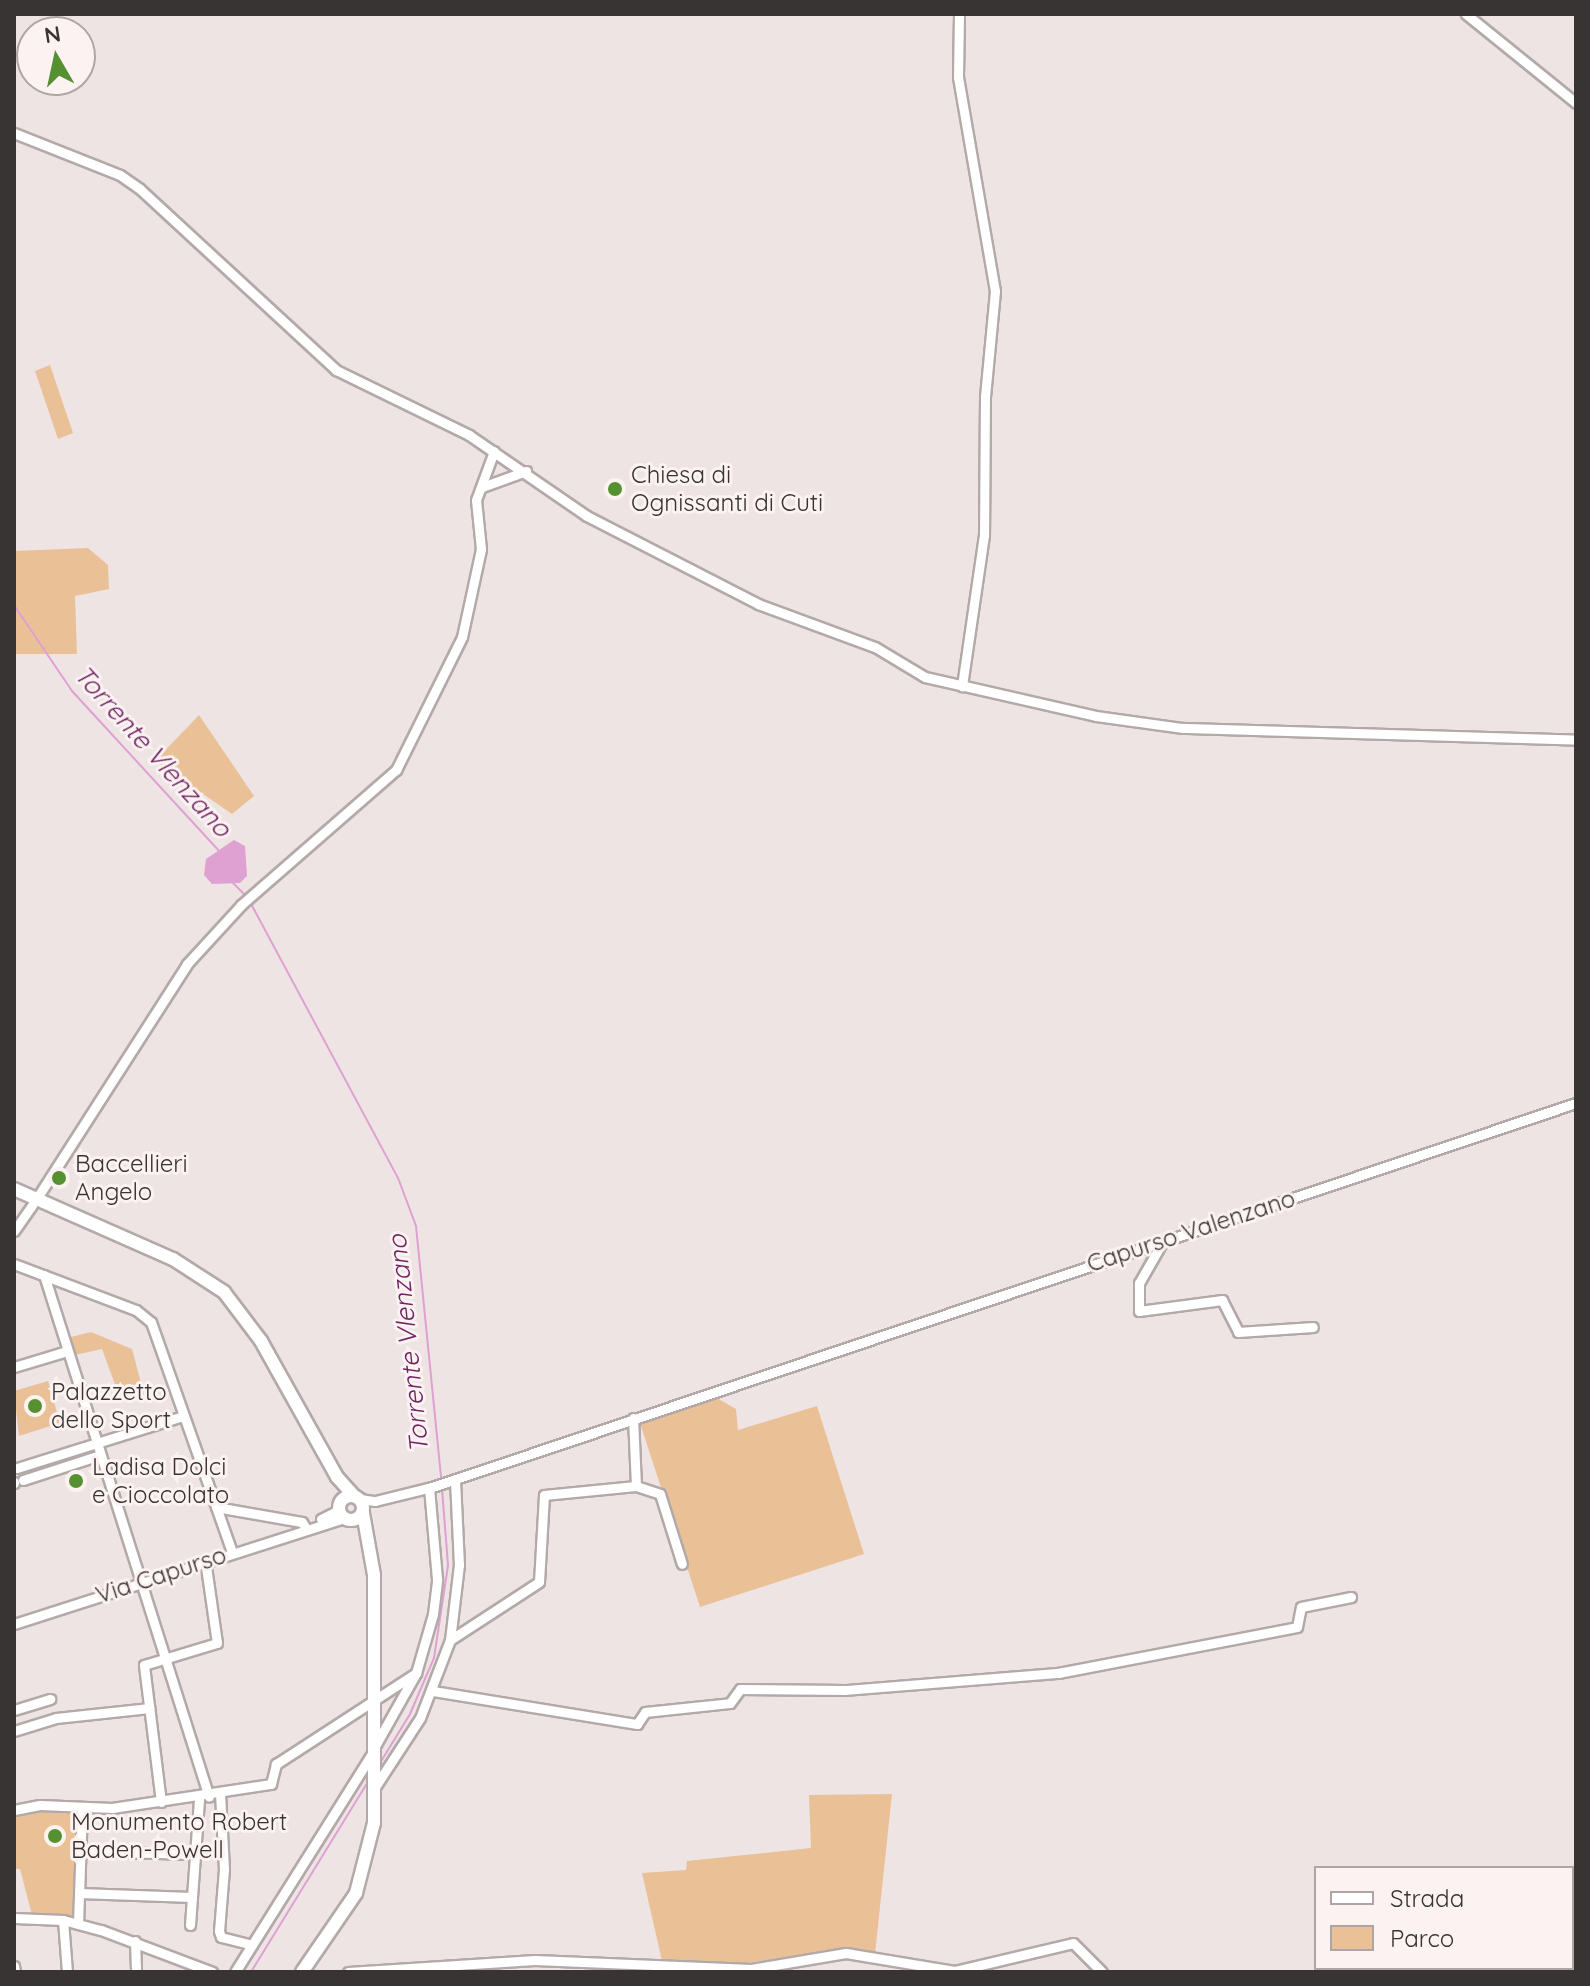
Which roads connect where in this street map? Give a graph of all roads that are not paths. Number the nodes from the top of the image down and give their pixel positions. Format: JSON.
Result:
{"nodes":[{"id":1,"x":959,"y":14,"type":"edge"},
{"id":2,"x":1466,"y":14,"type":"edge"},
{"id":3,"x":1576,"y":103,"type":"edge"},
{"id":4,"x":14,"y":133,"type":"edge"},
{"id":5,"x":494,"y":451,"type":"junction"},
{"id":6,"x":526,"y":471,"type":"junction"},
{"id":7,"x":482,"y":487,"type":"junction"},
{"id":8,"x":962,"y":686,"type":"junction"},
{"id":9,"x":1576,"y":740,"type":"edge"},
{"id":10,"x":1576,"y":1103,"type":"edge"},
{"id":11,"x":14,"y":1189,"type":"edge"},
{"id":12,"x":14,"y":1197,"type":"edge"},
{"id":13,"x":35,"y":1202,"type":"junction"},
{"id":14,"x":14,"y":1231,"type":"edge"},
{"id":15,"x":1163,"y":1241,"type":"junction"},
{"id":16,"x":14,"y":1264,"type":"edge"},
{"id":17,"x":44,"y":1275,"type":"junction"},
{"id":18,"x":1313,"y":1327,"type":"dead end"},
{"id":19,"x":67,"y":1351,"type":"junction"},
{"id":20,"x":14,"y":1367,"type":"edge"},
{"id":21,"x":183,"y":1416,"type":"junction"},
{"id":22,"x":633,"y":1418,"type":"junction"},
{"id":23,"x":97,"y":1444,"type":"junction"},
{"id":24,"x":79,"y":1450,"type":"junction"},
{"id":25,"x":100,"y":1455,"type":"junction"},
{"id":26,"x":82,"y":1461,"type":"junction"},
{"id":27,"x":15,"y":1468,"type":"edge"},
{"id":28,"x":453,"y":1480,"type":"junction"},
{"id":29,"x":16,"y":1482,"type":"edge"},
{"id":30,"x":636,"y":1486,"type":"junction"},
{"id":31,"x":431,"y":1487,"type":"junction"},
{"id":32,"x":216,"y":1507,"type":"junction"},
{"id":33,"x":352,"y":1508,"type":"junction"},
{"id":34,"x":306,"y":1527,"type":"junction"},
{"id":35,"x":232,"y":1552,"type":"junction"},
{"id":36,"x":205,"y":1560,"type":"junction"},
{"id":37,"x":682,"y":1564,"type":"dead end"},
{"id":38,"x":138,"y":1582,"type":"junction"},
{"id":39,"x":1351,"y":1597,"type":"dead end"},
{"id":40,"x":14,"y":1624,"type":"edge"},
{"id":41,"x":450,"y":1640,"type":"junction"},
{"id":42,"x":163,"y":1657,"type":"junction"},
{"id":43,"x":416,"y":1673,"type":"junction"},
{"id":44,"x":433,"y":1691,"type":"junction"},
{"id":45,"x":50,"y":1699,"type":"dead end"},
{"id":46,"x":375,"y":1703,"type":"junction"},
{"id":47,"x":149,"y":1708,"type":"junction"},
{"id":48,"x":14,"y":1710,"type":"edge"},
{"id":49,"x":14,"y":1731,"type":"edge"},
{"id":50,"x":375,"y":1750,"type":"junction"},
{"id":51,"x":375,"y":1785,"type":"junction"},
{"id":52,"x":220,"y":1793,"type":"junction"},
{"id":53,"x":204,"y":1797,"type":"junction"},
{"id":54,"x":161,"y":1802,"type":"junction"},
{"id":55,"x":82,"y":1807,"type":"junction"},
{"id":56,"x":14,"y":1810,"type":"edge"},
{"id":57,"x":81,"y":1851,"type":"junction"},
{"id":58,"x":195,"y":1854,"type":"junction"},
{"id":59,"x":79,"y":1893,"type":"junction"},
{"id":60,"x":192,"y":1897,"type":"junction"},
{"id":61,"x":14,"y":1918,"type":"edge"},
{"id":62,"x":63,"y":1920,"type":"junction"},
{"id":63,"x":78,"y":1924,"type":"junction"},
{"id":64,"x":190,"y":1925,"type":"dead end"},
{"id":65,"x":135,"y":1941,"type":"junction"},
{"id":66,"x":252,"y":1945,"type":"junction"},
{"id":67,"x":14,"y":1966,"type":"edge"},
{"id":68,"x":15,"y":1972,"type":"edge"},
{"id":69,"x":67,"y":1972,"type":"edge"},
{"id":70,"x":136,"y":1972,"type":"edge"},
{"id":71,"x":212,"y":1972,"type":"edge"},
{"id":72,"x":235,"y":1972,"type":"edge"},
{"id":73,"x":302,"y":1972,"type":"edge"},
{"id":74,"x":348,"y":1972,"type":"edge"},
{"id":75,"x":1102,"y":1972,"type":"edge"}],
"edges":[{"from":1,"to":8,"type":"street"},
{"from":2,"to":3,"type":"street"},
{"from":4,"to":5,"type":"street"},
{"from":5,"to":6,"type":"street"},
{"from":5,"to":7,"type":"street"},
{"from":6,"to":7,"type":"street"},
{"from":6,"to":8,"type":"street"},
{"from":7,"to":13,"type":"street"},
{"from":8,"to":9,"type":"street"},
{"from":10,"to":15,"type":"street","name":"Capurso Valenzano"},
{"from":11,"to":13,"type":"main road"},
{"from":12,"to":13,"type":"main road"},
{"from":13,"to":14,"type":"street"},
{"from":13,"to":33,"type":"main road"},
{"from":15,"to":18,"type":"street"},
{"from":15,"to":22,"type":"street","name":"Capurso Valenzano"},
{"from":16,"to":17,"type":"street"},
{"from":17,"to":19,"type":"street"},
{"from":17,"to":21,"type":"street"},
{"from":19,"to":20,"type":"street"},
{"from":19,"to":23,"type":"street"},
{"from":21,"to":23,"type":"street"},
{"from":21,"to":32,"type":"street"},
{"from":22,"to":28,"type":"street","name":"Via Capurso"},
{"from":22,"to":30,"type":"street"},
{"from":23,"to":24,"type":"street"},
{"from":23,"to":25,"type":"street"},
{"from":24,"to":26,"type":"street"},
{"from":24,"to":27,"type":"street"},
{"from":25,"to":26,"type":"street"},
{"from":25,"to":38,"type":"street"},
{"from":26,"to":29,"type":"street"},
{"from":27,"to":29,"type":"street"},
{"from":28,"to":31,"type":"street","name":"Via Capurso"},
{"from":28,"to":41,"type":"street"},
{"from":30,"to":37,"type":"street"},
{"from":30,"to":41,"type":"street"},
{"from":31,"to":33,"type":"street","name":"Via Capurso"},
{"from":31,"to":43,"type":"street"},
{"from":32,"to":34,"type":"street"},
{"from":32,"to":35,"type":"street"},
{"from":33,"to":34,"type":"street","name":"Via Capurso"},
{"from":33,"to":46,"type":"main road"},
{"from":34,"to":35,"type":"street","name":"Via Capurso"},
{"from":35,"to":36,"type":"street","name":"Via Capurso"},
{"from":36,"to":38,"type":"street","name":"Via Capurso"},
{"from":36,"to":42,"type":"street"},
{"from":38,"to":40,"type":"street","name":"Via Capurso"},
{"from":38,"to":42,"type":"street"},
{"from":39,"to":44,"type":"street"},
{"from":41,"to":44,"type":"street"},
{"from":42,"to":47,"type":"street"},
{"from":42,"to":53,"type":"street"},
{"from":43,"to":46,"type":"street"},
{"from":43,"to":50,"type":"street"},
{"from":44,"to":51,"type":"street"},
{"from":45,"to":48,"type":"street"},
{"from":46,"to":50,"type":"main road"},
{"from":46,"to":52,"type":"street"},
{"from":47,"to":49,"type":"street"},
{"from":47,"to":54,"type":"street"},
{"from":50,"to":51,"type":"main road"},
{"from":50,"to":66,"type":"street"},
{"from":51,"to":73,"type":"main road"},
{"from":52,"to":53,"type":"street"},
{"from":52,"to":66,"type":"street"},
{"from":53,"to":54,"type":"street"},
{"from":53,"to":58,"type":"street"},
{"from":54,"to":55,"type":"street"},
{"from":55,"to":56,"type":"street"},
{"from":55,"to":57,"type":"street"},
{"from":57,"to":58,"type":"street"},
{"from":57,"to":59,"type":"street"},
{"from":58,"to":60,"type":"street"},
{"from":59,"to":60,"type":"street"},
{"from":59,"to":63,"type":"street"},
{"from":60,"to":64,"type":"street"},
{"from":61,"to":62,"type":"street"},
{"from":62,"to":63,"type":"street"},
{"from":62,"to":69,"type":"street"},
{"from":63,"to":65,"type":"street"},
{"from":65,"to":70,"type":"street"},
{"from":65,"to":71,"type":"street"},
{"from":66,"to":72,"type":"street"},
{"from":67,"to":68,"type":"street"},
{"from":74,"to":75,"type":"street"}]}
